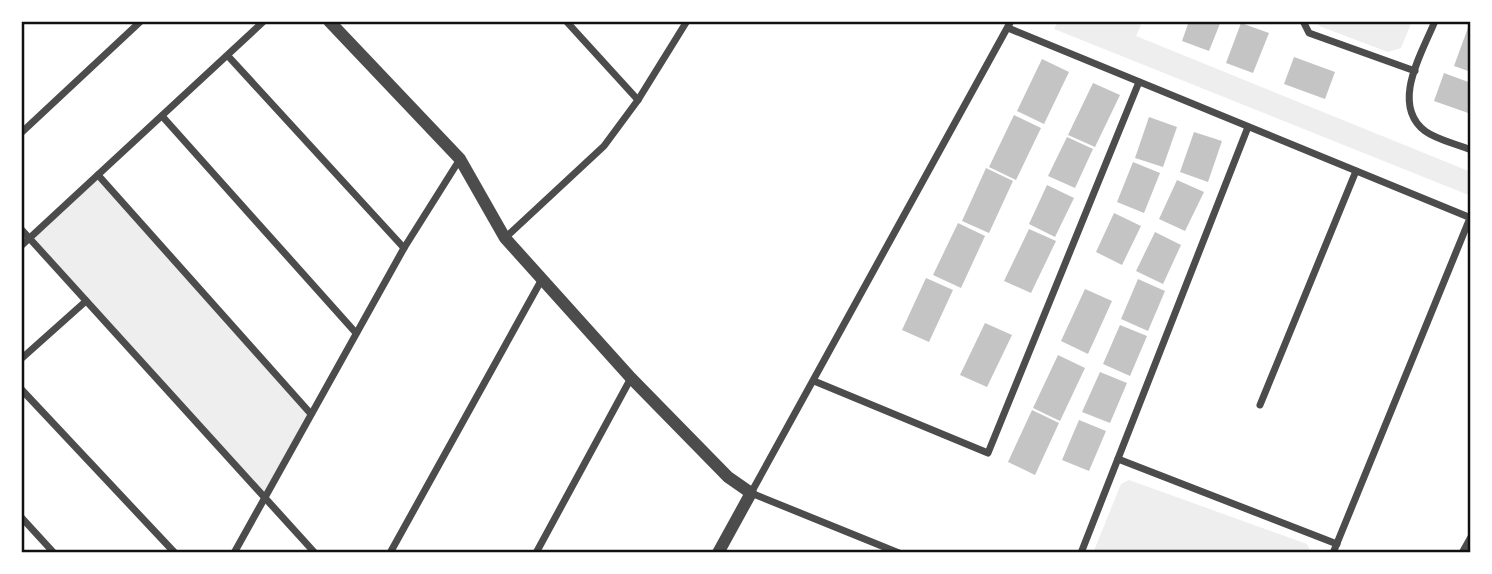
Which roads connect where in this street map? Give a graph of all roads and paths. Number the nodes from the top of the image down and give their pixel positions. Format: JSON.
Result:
{"nodes":[{"id":1,"x":141,"y":21,"type":"edge"},
{"id":2,"x":264,"y":21,"type":"edge"},
{"id":3,"x":329,"y":21,"type":"edge"},
{"id":4,"x":566,"y":21,"type":"edge"},
{"id":5,"x":687,"y":21,"type":"edge"},
{"id":6,"x":1303,"y":21,"type":"edge"},
{"id":7,"x":1434,"y":21,"type":"edge"},
{"id":8,"x":1010,"y":25,"type":"edge"},
{"id":9,"x":229,"y":56,"type":"junction"},
{"id":10,"x":1415,"y":71,"type":"junction"},
{"id":11,"x":1139,"y":82,"type":"junction"},
{"id":12,"x":638,"y":100,"type":"junction"},
{"id":13,"x":162,"y":116,"type":"junction"},
{"id":14,"x":1248,"y":127,"type":"junction"},
{"id":15,"x":21,"y":133,"type":"edge"},
{"id":16,"x":1471,"y":150,"type":"edge"},
{"id":17,"x":460,"y":159,"type":"junction"},
{"id":18,"x":1356,"y":171,"type":"junction"},
{"id":19,"x":98,"y":175,"type":"junction"},
{"id":20,"x":1470,"y":218,"type":"edge"},
{"id":21,"x":21,"y":229,"type":"edge"},
{"id":22,"x":29,"y":238,"type":"junction"},
{"id":23,"x":505,"y":238,"type":"junction"},
{"id":24,"x":21,"y":246,"type":"edge"},
{"id":25,"x":404,"y":248,"type":"junction"},
{"id":26,"x":542,"y":279,"type":"junction"},
{"id":27,"x":86,"y":301,"type":"junction"},
{"id":28,"x":356,"y":333,"type":"junction"},
{"id":29,"x":21,"y":359,"type":"edge"},
{"id":30,"x":631,"y":378,"type":"junction"},
{"id":31,"x":814,"y":381,"type":"junction"},
{"id":32,"x":21,"y":389,"type":"edge"},
{"id":33,"x":1260,"y":405,"type":"dead end"},
{"id":34,"x":311,"y":414,"type":"junction"},
{"id":35,"x":1118,"y":459,"type":"junction"},
{"id":36,"x":751,"y":493,"type":"junction"},
{"id":37,"x":266,"y":498,"type":"junction"},
{"id":38,"x":21,"y":517,"type":"edge"},
{"id":39,"x":1471,"y":537,"type":"edge"},
{"id":40,"x":1336,"y":544,"type":"junction"},
{"id":41,"x":886,"y":550,"type":"edge"},
{"id":42,"x":54,"y":553,"type":"edge"},
{"id":43,"x":175,"y":553,"type":"edge"},
{"id":44,"x":234,"y":553,"type":"edge"},
{"id":45,"x":315,"y":553,"type":"edge"},
{"id":46,"x":390,"y":553,"type":"edge"},
{"id":47,"x":536,"y":553,"type":"edge"},
{"id":48,"x":718,"y":553,"type":"edge"},
{"id":49,"x":899,"y":553,"type":"edge"},
{"id":50,"x":1081,"y":553,"type":"edge"},
{"id":51,"x":1333,"y":553,"type":"edge"},
{"id":52,"x":1462,"y":553,"type":"edge"}],
"edges":[{"from":1,"to":15,"type":"street"},
{"from":2,"to":9,"type":"street"},
{"from":3,"to":17,"type":"street"},
{"from":4,"to":12,"type":"street"},
{"from":5,"to":12,"type":"street"},
{"from":6,"to":10,"type":"street"},
{"from":7,"to":10,"type":"street"},
{"from":8,"to":11,"type":"street"},
{"from":8,"to":31,"type":"street"},
{"from":9,"to":13,"type":"street"},
{"from":9,"to":25,"type":"street"},
{"from":10,"to":16,"type":"street"},
{"from":11,"to":14,"type":"street"},
{"from":11,"to":31,"type":"street"},
{"from":12,"to":23,"type":"street"},
{"from":13,"to":19,"type":"street"},
{"from":13,"to":28,"type":"street"},
{"from":14,"to":18,"type":"street"},
{"from":14,"to":35,"type":"street"},
{"from":17,"to":23,"type":"street"},
{"from":17,"to":25,"type":"street"},
{"from":18,"to":20,"type":"street"},
{"from":18,"to":33,"type":"street"},
{"from":19,"to":22,"type":"street"},
{"from":19,"to":34,"type":"street"},
{"from":20,"to":40,"type":"street"},
{"from":21,"to":22,"type":"street"},
{"from":22,"to":24,"type":"street"},
{"from":22,"to":27,"type":"street"},
{"from":23,"to":26,"type":"street"},
{"from":25,"to":28,"type":"street"},
{"from":26,"to":30,"type":"street"},
{"from":26,"to":46,"type":"street"},
{"from":27,"to":29,"type":"street"},
{"from":27,"to":37,"type":"street"},
{"from":28,"to":34,"type":"street"},
{"from":30,"to":36,"type":"street"},
{"from":30,"to":47,"type":"street"},
{"from":31,"to":36,"type":"street"},
{"from":32,"to":43,"type":"street"},
{"from":34,"to":37,"type":"street"},
{"from":35,"to":40,"type":"street"},
{"from":35,"to":50,"type":"street"},
{"from":36,"to":41,"type":"street"},
{"from":36,"to":48,"type":"street"},
{"from":37,"to":44,"type":"street"},
{"from":37,"to":45,"type":"street"},
{"from":38,"to":42,"type":"street"},
{"from":39,"to":52,"type":"street"},
{"from":40,"to":51,"type":"street"},
{"from":41,"to":49,"type":"street"}]}
